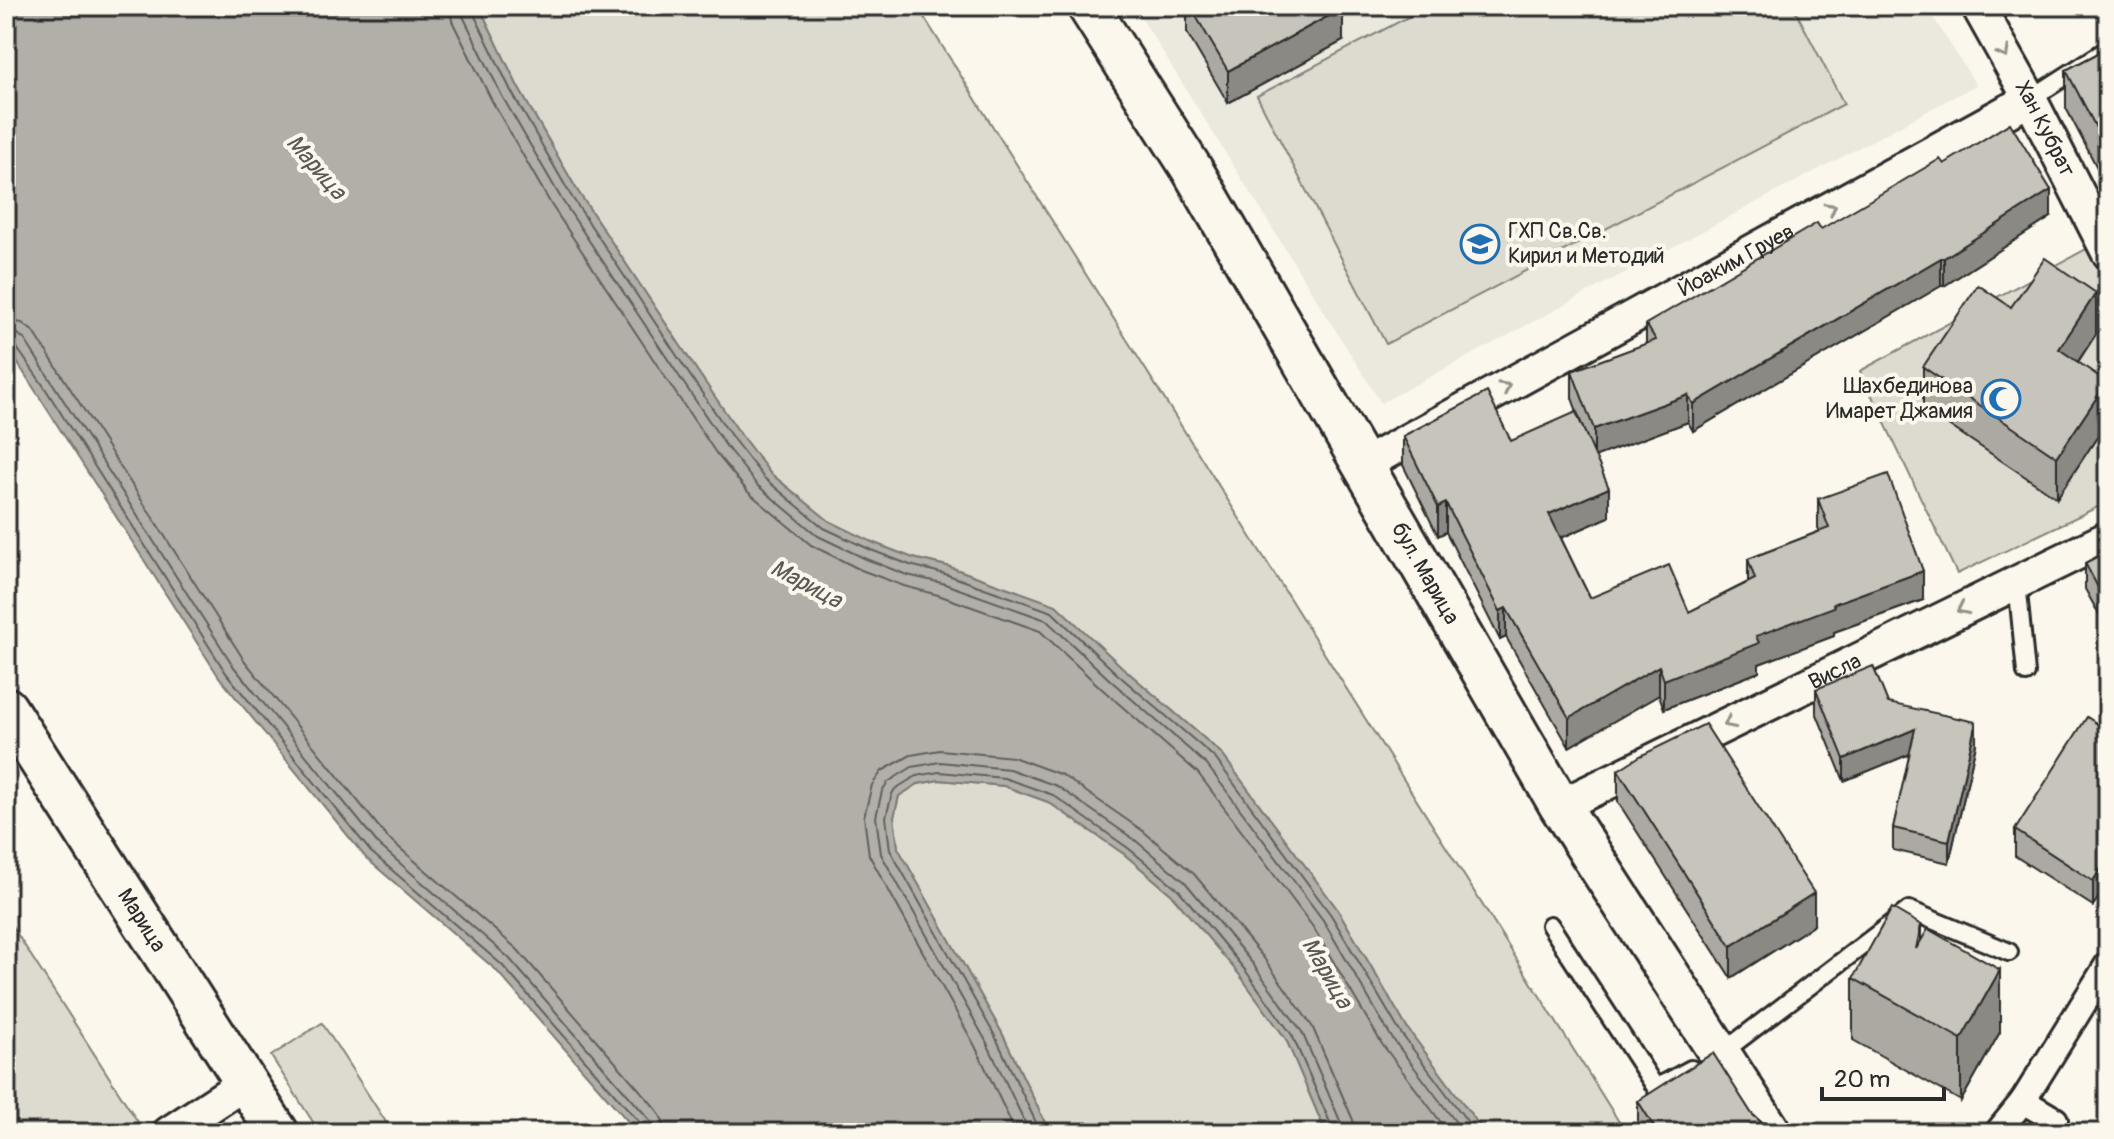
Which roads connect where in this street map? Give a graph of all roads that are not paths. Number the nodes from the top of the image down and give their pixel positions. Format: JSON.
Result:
{"nodes":[{"id":1,"x":1088,"y":6,"type":"edge"},
{"id":2,"x":1978,"y":6,"type":"edge"},
{"id":3,"x":2108,"y":49,"type":"edge"},
{"id":4,"x":2030,"y":99,"type":"junction"},
{"id":5,"x":2108,"y":252,"type":"edge"},
{"id":6,"x":1363,"y":465,"type":"junction"},
{"id":7,"x":2108,"y":538,"type":"edge"},
{"id":8,"x":2017,"y":582,"type":"junction"},
{"id":9,"x":2026,"y":673,"type":"dead end"},
{"id":10,"x":6,"y":708,"type":"edge"},
{"id":11,"x":1560,"y":806,"type":"junction"},
{"id":12,"x":1550,"y":925,"type":"dead end"},
{"id":13,"x":2009,"y":952,"type":"dead end"},
{"id":14,"x":2108,"y":964,"type":"edge"},
{"id":15,"x":1720,"y":1054,"type":"junction"},
{"id":16,"x":245,"y":1083,"type":"junction"},
{"id":17,"x":2023,"y":1101,"type":"junction"},
{"id":18,"x":2055,"y":1120,"type":"dead end"},
{"id":19,"x":169,"y":1133,"type":"edge"},
{"id":20,"x":278,"y":1133,"type":"edge"},
{"id":21,"x":1771,"y":1133,"type":"edge"},
{"id":22,"x":1997,"y":1133,"type":"edge"}],
"edges":[{"from":1,"to":6,"type":"street","name":"бул. Марица"},
{"from":2,"to":4,"type":"street","name":"Хан Кубрат","one_way":true},
{"from":3,"to":4,"type":"lane","name":"Йоаким Груев"},
{"from":4,"to":5,"type":"street","name":"Хан Кубрат"},
{"from":6,"to":4,"type":"street","name":"Йоаким Груев","one_way":true},
{"from":6,"to":11,"type":"street","name":"бул. Марица"},
{"from":7,"to":8,"type":"street","name":"Висла"},
{"from":8,"to":9,"type":"lane"},
{"from":8,"to":11,"type":"street","name":"Висла","one_way":true},
{"from":10,"to":16,"type":"street","name":"Марица"},
{"from":11,"to":15,"type":"street","name":"бул. Марица"},
{"from":12,"to":15,"type":"lane"},
{"from":13,"to":15,"type":"lane"},
{"from":14,"to":17,"type":"street"},
{"from":15,"to":21,"type":"street","name":"бул. Марица"},
{"from":16,"to":19,"type":"street"},
{"from":16,"to":20,"type":"street","name":"Марица"},
{"from":17,"to":18,"type":"street"},
{"from":17,"to":22,"type":"street"}]}
